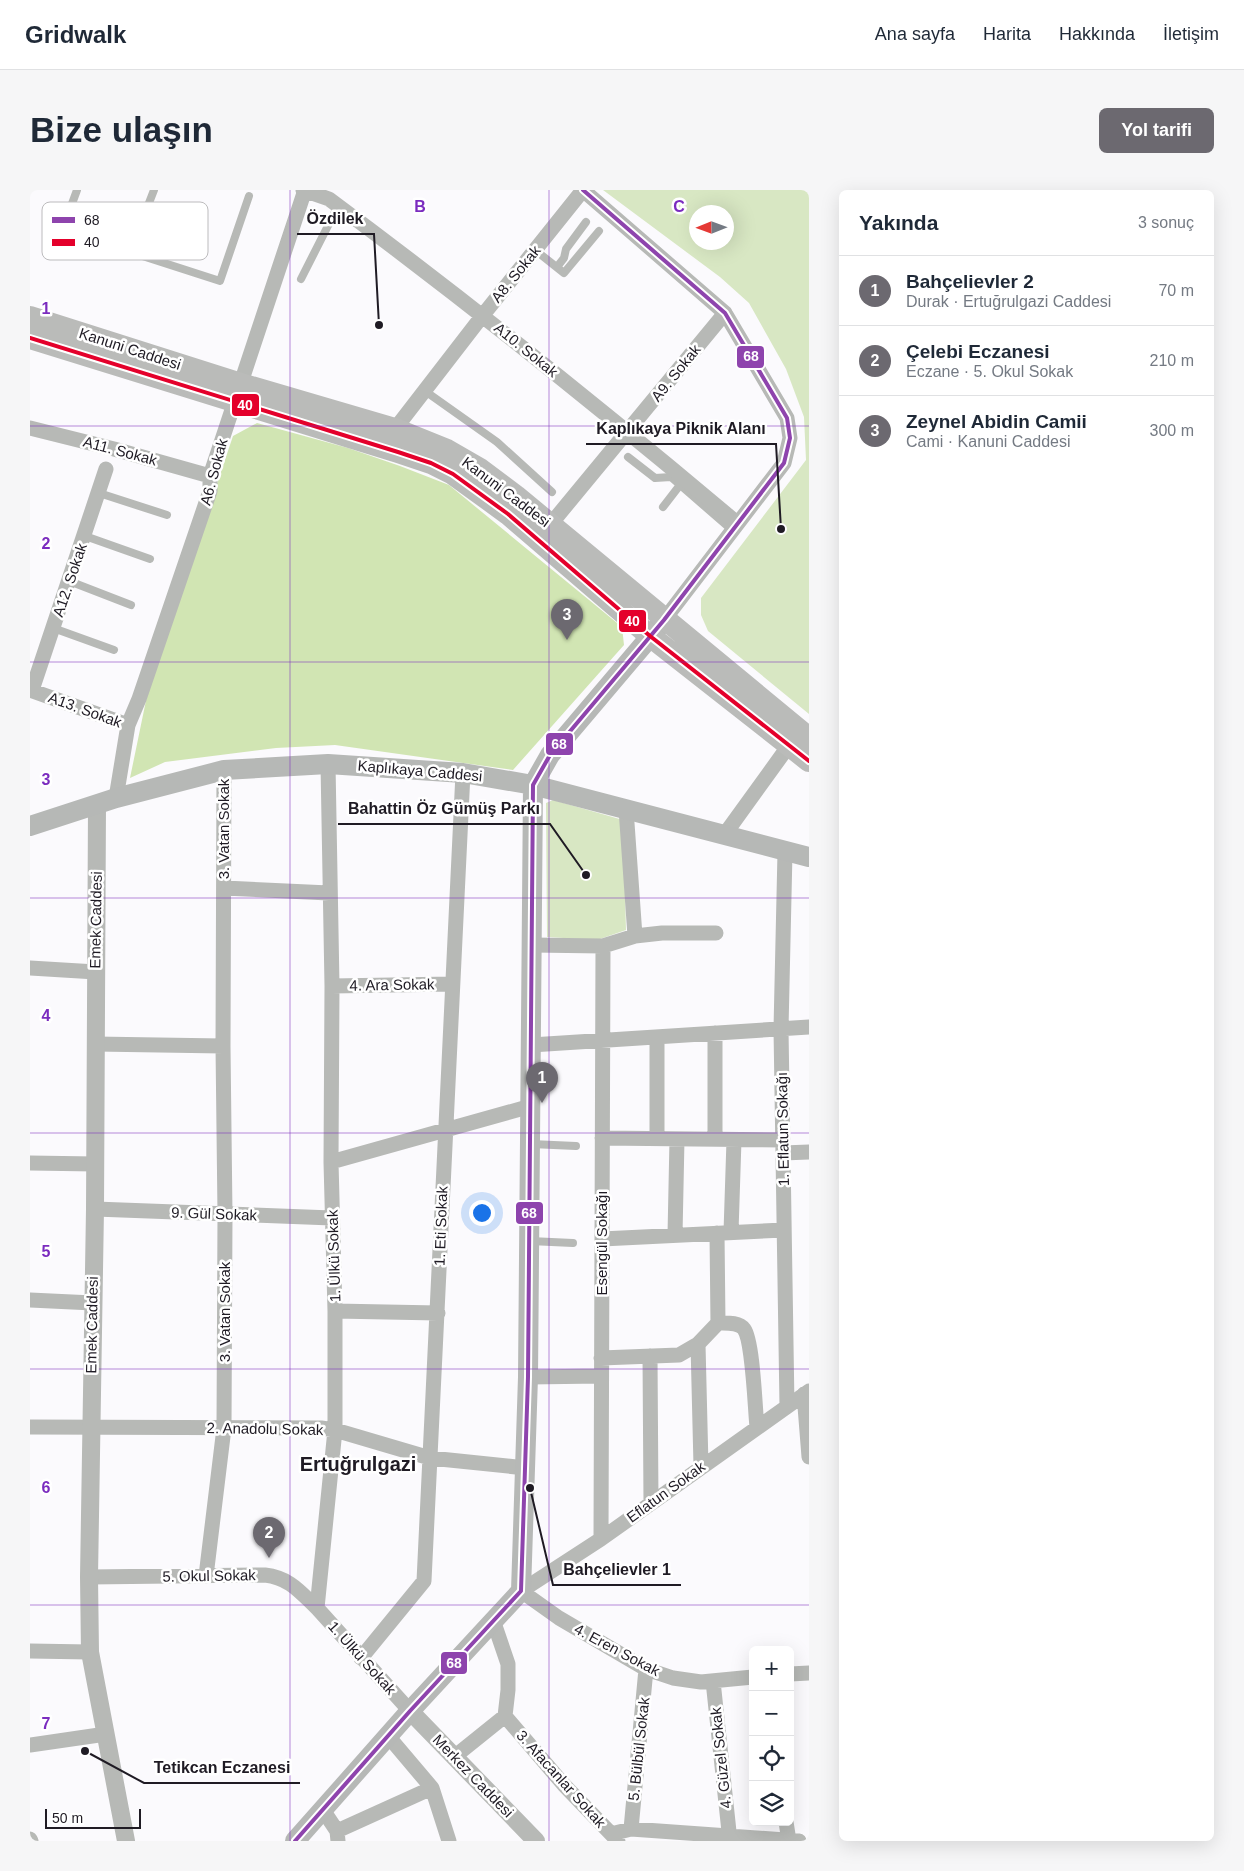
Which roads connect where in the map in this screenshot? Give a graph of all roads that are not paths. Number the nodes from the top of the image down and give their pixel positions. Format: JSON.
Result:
{"nodes":[{"id":1,"x":77,"y":190,"type":"edge"},
{"id":2,"x":154,"y":190,"type":"edge"},
{"id":3,"x":304,"y":190,"type":"edge"},
{"id":4,"x":583,"y":190,"type":"edge"},
{"id":5,"x":249,"y":196,"type":"dead end"},
{"id":6,"x":73,"y":202,"type":"edge"},
{"id":7,"x":149,"y":202,"type":"edge"},
{"id":8,"x":338,"y":206,"type":"junction"},
{"id":9,"x":586,"y":222,"type":"dead end"},
{"id":10,"x":600,"y":231,"type":"dead end"},
{"id":11,"x":535,"y":250,"type":"junction"},
{"id":12,"x":155,"y":260,"type":"edge"},
{"id":13,"x":557,"y":267,"type":"junction"},
{"id":14,"x":301,"y":279,"type":"dead end"},
{"id":15,"x":725,"y":313,"type":"junction"},
{"id":16,"x":483,"y":315,"type":"junction"},
{"id":17,"x":31,"y":322,"type":"edge"},
{"id":18,"x":425,"y":391,"type":"junction"},
{"id":19,"x":238,"y":393,"type":"junction"},
{"id":20,"x":30,"y":428,"type":"edge"},
{"id":21,"x":395,"y":430,"type":"junction"},
{"id":22,"x":628,"y":431,"type":"junction"},
{"id":23,"x":628,"y":457,"type":"dead end"},
{"id":24,"x":106,"y":469,"type":"dead end"},
{"id":25,"x":210,"y":476,"type":"junction"},
{"id":26,"x":680,"y":485,"type":"junction"},
{"id":27,"x":552,"y":492,"type":"dead end"},
{"id":28,"x":99,"y":493,"type":"junction"},
{"id":29,"x":663,"y":507,"type":"dead end"},
{"id":30,"x":167,"y":516,"type":"dead end"},
{"id":31,"x":550,"y":525,"type":"junction"},
{"id":32,"x":735,"y":526,"type":"junction"},
{"id":33,"x":85,"y":536,"type":"junction"},
{"id":34,"x":150,"y":559,"type":"dead end"},
{"id":35,"x":69,"y":581,"type":"junction"},
{"id":36,"x":131,"y":605,"type":"dead end"},
{"id":37,"x":53,"y":628,"type":"junction"},
{"id":38,"x":657,"y":628,"type":"junction"},
{"id":39,"x":114,"y":650,"type":"dead end"},
{"id":40,"x":31,"y":690,"type":"edge"},
{"id":41,"x":128,"y":725,"type":"junction"},
{"id":42,"x":799,"y":741,"type":"edge"},
{"id":43,"x":809,"y":760,"type":"edge"},
{"id":44,"x":328,"y":764,"type":"junction"},
{"id":45,"x":224,"y":770,"type":"junction"},
{"id":46,"x":463,"y":773,"type":"junction"},
{"id":47,"x":533,"y":785,"type":"junction"},
{"id":48,"x":106,"y":801,"type":"junction"},
{"id":49,"x":626,"y":809,"type":"junction"},
{"id":50,"x":30,"y":826,"type":"edge"},
{"id":51,"x":725,"y":834,"type":"junction"},
{"id":52,"x":785,"y":852,"type":"junction"},
{"id":53,"x":809,"y":857,"type":"edge"},
{"id":54,"x":224,"y":888,"type":"junction"},
{"id":55,"x":329,"y":893,"type":"junction"},
{"id":56,"x":716,"y":933,"type":"dead end"},
{"id":57,"x":635,"y":936,"type":"junction"},
{"id":58,"x":532,"y":945,"type":"junction"},
{"id":59,"x":603,"y":946,"type":"junction"},
{"id":60,"x":30,"y":968,"type":"edge"},
{"id":61,"x":96,"y":972,"type":"junction"},
{"id":62,"x":452,"y":984,"type":"junction"},
{"id":63,"x":332,"y":986,"type":"junction"},
{"id":64,"x":809,"y":1027,"type":"edge"},
{"id":65,"x":781,"y":1029,"type":"junction"},
{"id":66,"x":715,"y":1033,"type":"junction"},
{"id":67,"x":658,"y":1037,"type":"junction"},
{"id":68,"x":603,"y":1040,"type":"junction"},
{"id":69,"x":95,"y":1044,"type":"junction"},
{"id":70,"x":531,"y":1045,"type":"junction"},
{"id":71,"x":223,"y":1046,"type":"junction"},
{"id":72,"x":532,"y":1106,"type":"junction"},
{"id":73,"x":445,"y":1131,"type":"junction"},
{"id":74,"x":602,"y":1138,"type":"junction"},
{"id":75,"x":657,"y":1139,"type":"junction"},
{"id":76,"x":677,"y":1139,"type":"junction"},
{"id":77,"x":715,"y":1139,"type":"junction"},
{"id":78,"x":734,"y":1140,"type":"junction"},
{"id":79,"x":531,"y":1144,"type":"junction"},
{"id":80,"x":576,"y":1146,"type":"dead end"},
{"id":81,"x":783,"y":1146,"type":"junction"},
{"id":82,"x":809,"y":1152,"type":"edge"},
{"id":83,"x":331,"y":1162,"type":"junction"},
{"id":84,"x":30,"y":1163,"type":"edge"},
{"id":85,"x":95,"y":1164,"type":"junction"},
{"id":86,"x":96,"y":1209,"type":"junction"},
{"id":87,"x":225,"y":1215,"type":"junction"},
{"id":88,"x":332,"y":1218,"type":"junction"},
{"id":89,"x":784,"y":1230,"type":"junction"},
{"id":90,"x":724,"y":1233,"type":"junction"},
{"id":91,"x":676,"y":1235,"type":"junction"},
{"id":92,"x":602,"y":1239,"type":"junction"},
{"id":93,"x":530,"y":1241,"type":"junction"},
{"id":94,"x":573,"y":1242,"type":"dead end"},
{"id":95,"x":30,"y":1300,"type":"edge"},
{"id":96,"x":93,"y":1303,"type":"junction"},
{"id":97,"x":336,"y":1311,"type":"junction"},
{"id":98,"x":438,"y":1313,"type":"junction"},
{"id":99,"x":718,"y":1322,"type":"junction"},
{"id":100,"x":698,"y":1344,"type":"junction"},
{"id":101,"x":650,"y":1356,"type":"junction"},
{"id":102,"x":601,"y":1358,"type":"junction"},
{"id":103,"x":601,"y":1376,"type":"junction"},
{"id":104,"x":528,"y":1377,"type":"junction"},
{"id":105,"x":807,"y":1393,"type":"edge"},
{"id":106,"x":787,"y":1406,"type":"junction"},
{"id":107,"x":30,"y":1427,"type":"edge"},
{"id":108,"x":757,"y":1427,"type":"junction"},
{"id":109,"x":90,"y":1428,"type":"junction"},
{"id":110,"x":224,"y":1428,"type":"junction"},
{"id":111,"x":335,"y":1430,"type":"junction"},
{"id":112,"x":809,"y":1457,"type":"edge"},
{"id":113,"x":430,"y":1458,"type":"junction"},
{"id":114,"x":702,"y":1466,"type":"junction"},
{"id":115,"x":526,"y":1468,"type":"junction"},
{"id":116,"x":651,"y":1503,"type":"junction"},
{"id":117,"x":601,"y":1539,"type":"junction"},
{"id":118,"x":206,"y":1576,"type":"junction"},
{"id":119,"x":89,"y":1577,"type":"junction"},
{"id":120,"x":521,"y":1590,"type":"junction"},
{"id":121,"x":317,"y":1608,"type":"junction"},
{"id":122,"x":493,"y":1620,"type":"junction"},
{"id":123,"x":30,"y":1651,"type":"edge"},
{"id":124,"x":90,"y":1652,"type":"junction"},
{"id":125,"x":361,"y":1658,"type":"junction"},
{"id":126,"x":646,"y":1669,"type":"junction"},
{"id":127,"x":809,"y":1673,"type":"edge"},
{"id":128,"x":794,"y":1674,"type":"edge"},
{"id":129,"x":749,"y":1677,"type":"edge"},
{"id":130,"x":713,"y":1680,"type":"junction"},
{"id":131,"x":410,"y":1711,"type":"junction"},
{"id":132,"x":505,"y":1716,"type":"junction"},
{"id":133,"x":106,"y":1734,"type":"junction"},
{"id":134,"x":388,"y":1736,"type":"junction"},
{"id":135,"x":30,"y":1745,"type":"edge"},
{"id":136,"x":454,"y":1757,"type":"junction"},
{"id":137,"x":432,"y":1788,"type":"junction"},
{"id":138,"x":323,"y":1810,"type":"junction"},
{"id":139,"x":787,"y":1826,"type":"edge"},
{"id":140,"x":631,"y":1828,"type":"junction"},
{"id":141,"x":337,"y":1836,"type":"edge"},
{"id":142,"x":615,"y":1837,"type":"edge"},
{"id":143,"x":729,"y":1838,"type":"edge"},
{"id":144,"x":126,"y":1841,"type":"edge"},
{"id":145,"x":295,"y":1841,"type":"edge"},
{"id":146,"x":448,"y":1841,"type":"edge"},
{"id":147,"x":536,"y":1841,"type":"edge"},
{"id":148,"x":792,"y":1841,"type":"edge"}],
"edges":[{"from":1,"to":6,"type":"lane"},
{"from":2,"to":7,"type":"lane"},
{"from":3,"to":8,"type":"street","name":"A10. Sokak"},
{"from":3,"to":19,"type":"street","name":"A6. Sokak"},
{"from":4,"to":11,"type":"street","name":"A8. Sokak"},
{"from":4,"to":15,"type":"street"},
{"from":5,"to":12,"type":"lane"},
{"from":8,"to":14,"type":"lane"},
{"from":8,"to":16,"type":"street","name":"A10. Sokak"},
{"from":9,"to":13,"type":"lane"},
{"from":10,"to":13,"type":"lane"},
{"from":11,"to":13,"type":"lane"},
{"from":11,"to":16,"type":"street","name":"A8. Sokak"},
{"from":15,"to":22,"type":"street","name":"A9. Sokak"},
{"from":15,"to":32,"type":"street"},
{"from":16,"to":18,"type":"street","name":"A8. Sokak"},
{"from":16,"to":22,"type":"street","name":"A10. Sokak"},
{"from":17,"to":19,"type":"main road","name":"Kanuni Caddesi"},
{"from":18,"to":21,"type":"street","name":"A8. Sokak"},
{"from":18,"to":27,"type":"lane"},
{"from":19,"to":21,"type":"main road","name":"Kanuni Caddesi"},
{"from":19,"to":25,"type":"street","name":"A6. Sokak"},
{"from":19,"to":38,"type":"main road","name":"Kanuni Caddesi"},
{"from":20,"to":25,"type":"street","name":"A11. Sokak"},
{"from":21,"to":31,"type":"main road","name":"Kanuni Caddesi"},
{"from":22,"to":31,"type":"street","name":"A9. Sokak"},
{"from":22,"to":32,"type":"street","name":"A10. Sokak"},
{"from":23,"to":26,"type":"lane"},
{"from":24,"to":28,"type":"street","name":"A12. Sokak"},
{"from":25,"to":41,"type":"street","name":"A6. Sokak"},
{"from":26,"to":29,"type":"lane"},
{"from":26,"to":32,"type":"lane"},
{"from":28,"to":30,"type":"lane"},
{"from":28,"to":33,"type":"street","name":"A12. Sokak"},
{"from":31,"to":38,"type":"main road","name":"Kanuni Caddesi"},
{"from":32,"to":38,"type":"street"},
{"from":33,"to":34,"type":"lane"},
{"from":33,"to":35,"type":"street","name":"A12. Sokak"},
{"from":35,"to":36,"type":"lane"},
{"from":35,"to":37,"type":"street","name":"A12. Sokak"},
{"from":37,"to":39,"type":"lane"},
{"from":37,"to":40,"type":"street","name":"A12. Sokak"},
{"from":38,"to":42,"type":"main road","name":"Kanuni Caddesi"},
{"from":38,"to":47,"type":"main road"},
{"from":40,"to":41,"type":"street","name":"A13. Sokak"},
{"from":41,"to":48,"type":"street","name":"A13. Sokak"},
{"from":42,"to":43,"type":"main road","name":"Kanuni Caddesi"},
{"from":42,"to":51,"type":"street"},
{"from":44,"to":45,"type":"main road","name":"Kaplıkaya Caddesi"},
{"from":44,"to":46,"type":"main road","name":"Kaplıkaya Caddesi"},
{"from":44,"to":55,"type":"street","name":"1. Ülkü Sokak"},
{"from":45,"to":48,"type":"main road","name":"Kaplıkaya Caddesi"},
{"from":45,"to":54,"type":"street","name":"3. Vatan Sokak"},
{"from":46,"to":47,"type":"main road","name":"Kaplıkaya Caddesi"},
{"from":46,"to":62,"type":"street","name":"1. Eti Sokak"},
{"from":47,"to":49,"type":"main road","name":"Kaplıkaya Caddesi"},
{"from":47,"to":58,"type":"main road"},
{"from":48,"to":50,"type":"main road","name":"Kaplıkaya Caddesi"},
{"from":48,"to":61,"type":"street","name":"Emek Caddesi"},
{"from":49,"to":51,"type":"main road","name":"Kaplıkaya Caddesi"},
{"from":49,"to":57,"type":"street"},
{"from":51,"to":52,"type":"main road","name":"Kaplıkaya Caddesi"},
{"from":52,"to":53,"type":"main road","name":"Kaplıkaya Caddesi"},
{"from":52,"to":65,"type":"street","name":"1. Eflatun Sokağı"},
{"from":54,"to":55,"type":"street","name":"3. Vatan Sokak"},
{"from":54,"to":71,"type":"street","name":"3. Vatan Sokak"},
{"from":55,"to":63,"type":"street","name":"1. Ülkü Sokak"},
{"from":56,"to":57,"type":"street"},
{"from":57,"to":59,"type":"street"},
{"from":58,"to":59,"type":"street"},
{"from":58,"to":70,"type":"main road"},
{"from":59,"to":68,"type":"street","name":"Esengül Sokağı"},
{"from":60,"to":61,"type":"street"},
{"from":61,"to":69,"type":"street","name":"Emek Caddesi"},
{"from":62,"to":63,"type":"street","name":"4. Ara Sokak"},
{"from":62,"to":73,"type":"street","name":"1. Eti Sokak"},
{"from":63,"to":83,"type":"street","name":"1. Ülkü Sokak"},
{"from":64,"to":65,"type":"street"},
{"from":65,"to":66,"type":"street"},
{"from":65,"to":81,"type":"street","name":"1. Eflatun Sokağı"},
{"from":66,"to":67,"type":"street"},
{"from":66,"to":77,"type":"street"},
{"from":67,"to":68,"type":"street"},
{"from":67,"to":75,"type":"street"},
{"from":68,"to":70,"type":"street"},
{"from":68,"to":74,"type":"street","name":"Esengül Sokağı"},
{"from":69,"to":71,"type":"street"},
{"from":69,"to":85,"type":"street","name":"Emek Caddesi"},
{"from":70,"to":72,"type":"main road"},
{"from":71,"to":87,"type":"street","name":"3. Vatan Sokak"},
{"from":72,"to":73,"type":"street"},
{"from":72,"to":79,"type":"main road"},
{"from":73,"to":83,"type":"street"},
{"from":73,"to":98,"type":"street","name":"1. Eti Sokak"},
{"from":74,"to":75,"type":"street"},
{"from":74,"to":92,"type":"street","name":"Esengül Sokağı"},
{"from":75,"to":76,"type":"street"},
{"from":76,"to":77,"type":"street"},
{"from":76,"to":91,"type":"street"},
{"from":77,"to":78,"type":"street"},
{"from":78,"to":81,"type":"street"},
{"from":78,"to":90,"type":"street"},
{"from":79,"to":80,"type":"lane"},
{"from":79,"to":93,"type":"main road"},
{"from":81,"to":82,"type":"street"},
{"from":81,"to":89,"type":"street","name":"1. Eflatun Sokağı"},
{"from":83,"to":88,"type":"street","name":"1. Ülkü Sokak"},
{"from":84,"to":85,"type":"street"},
{"from":85,"to":86,"type":"street","name":"Emek Caddesi"},
{"from":86,"to":87,"type":"street","name":"9. Gül Sokak"},
{"from":86,"to":96,"type":"street","name":"Emek Caddesi"},
{"from":87,"to":88,"type":"street","name":"9. Gül Sokak"},
{"from":87,"to":110,"type":"street","name":"3. Vatan Sokak"},
{"from":88,"to":97,"type":"street","name":"1. Ülkü Sokak"},
{"from":89,"to":90,"type":"street"},
{"from":89,"to":106,"type":"street","name":"1. Eflatun Sokağı"},
{"from":90,"to":91,"type":"street"},
{"from":90,"to":99,"type":"street"},
{"from":91,"to":92,"type":"street"},
{"from":92,"to":102,"type":"street","name":"Esengül Sokağı"},
{"from":93,"to":94,"type":"lane"},
{"from":93,"to":104,"type":"main road"},
{"from":95,"to":96,"type":"street"},
{"from":96,"to":109,"type":"street","name":"Emek Caddesi"},
{"from":97,"to":98,"type":"street"},
{"from":97,"to":111,"type":"street","name":"1. Ülkü Sokak"},
{"from":98,"to":113,"type":"street","name":"1. Eti Sokak"},
{"from":99,"to":100,"type":"street"},
{"from":99,"to":108,"type":"street"},
{"from":100,"to":101,"type":"street"},
{"from":100,"to":114,"type":"street"},
{"from":101,"to":102,"type":"street"},
{"from":101,"to":116,"type":"street"},
{"from":102,"to":103,"type":"street","name":"Esengül Sokağı"},
{"from":103,"to":104,"type":"street"},
{"from":103,"to":117,"type":"street","name":"Esengül Sokağı"},
{"from":104,"to":115,"type":"main road"},
{"from":105,"to":106,"type":"street","name":"Eflatun Sokak"},
{"from":105,"to":112,"type":"street"},
{"from":106,"to":108,"type":"street","name":"Eflatun Sokak"},
{"from":107,"to":109,"type":"street","name":"2. Anadolu Sokak"},
{"from":108,"to":114,"type":"street","name":"Eflatun Sokak"},
{"from":109,"to":110,"type":"street","name":"2. Anadolu Sokak"},
{"from":109,"to":119,"type":"street","name":"Emek Caddesi"},
{"from":110,"to":111,"type":"street","name":"2. Anadolu Sokak"},
{"from":110,"to":118,"type":"street","name":"3. Vatan Sokak"},
{"from":111,"to":113,"type":"street","name":"2. Anadolu Sokak"},
{"from":111,"to":121,"type":"street","name":"1. Ülkü Sokak"},
{"from":113,"to":115,"type":"street","name":"2. Anadolu Sokak"},
{"from":113,"to":125,"type":"street","name":"1. Eti Sokak"},
{"from":114,"to":116,"type":"street","name":"Eflatun Sokak"},
{"from":115,"to":120,"type":"main road"},
{"from":116,"to":117,"type":"street","name":"Eflatun Sokak"},
{"from":117,"to":120,"type":"street","name":"Eflatun Sokak"},
{"from":118,"to":119,"type":"street","name":"5. Okul Sokak"},
{"from":118,"to":121,"type":"street","name":"5. Okul Sokak"},
{"from":119,"to":124,"type":"street","name":"Emek Caddesi"},
{"from":120,"to":122,"type":"main road"},
{"from":120,"to":126,"type":"street","name":"4. Eren Sokak"},
{"from":121,"to":125,"type":"street","name":"1. Ülkü Sokak"},
{"from":122,"to":131,"type":"main road"},
{"from":122,"to":132,"type":"street","name":"3. Afacanlar Sokak"},
{"from":123,"to":124,"type":"street"},
{"from":124,"to":133,"type":"street","name":"Emek Caddesi"},
{"from":125,"to":131,"type":"street","name":"1. Ülkü Sokak"},
{"from":126,"to":130,"type":"street","name":"4. Eren Sokak"},
{"from":126,"to":140,"type":"street","name":"5. Bülbül Sokak"},
{"from":127,"to":128,"type":"street"},
{"from":129,"to":130,"type":"street","name":"4. Eren Sokak"},
{"from":130,"to":143,"type":"street","name":"4. Güzel Sokak"},
{"from":131,"to":134,"type":"main road"},
{"from":131,"to":136,"type":"street","name":"Merkez Caddesi"},
{"from":132,"to":136,"type":"street","name":"3. Afacanlar Sokak"},
{"from":132,"to":142,"type":"street","name":"3. Afacanlar Sokak"},
{"from":133,"to":135,"type":"street"},
{"from":133,"to":144,"type":"street","name":"Emek Caddesi"},
{"from":134,"to":137,"type":"street"},
{"from":134,"to":138,"type":"main road"},
{"from":136,"to":147,"type":"street","name":"Merkez Caddesi"},
{"from":137,"to":141,"type":"street"},
{"from":137,"to":146,"type":"street"},
{"from":138,"to":141,"type":"street"},
{"from":138,"to":145,"type":"main road"},
{"from":139,"to":148,"type":"street"},
{"from":140,"to":142,"type":"street"},
{"from":140,"to":143,"type":"street"},
{"from":143,"to":148,"type":"street"}]}
